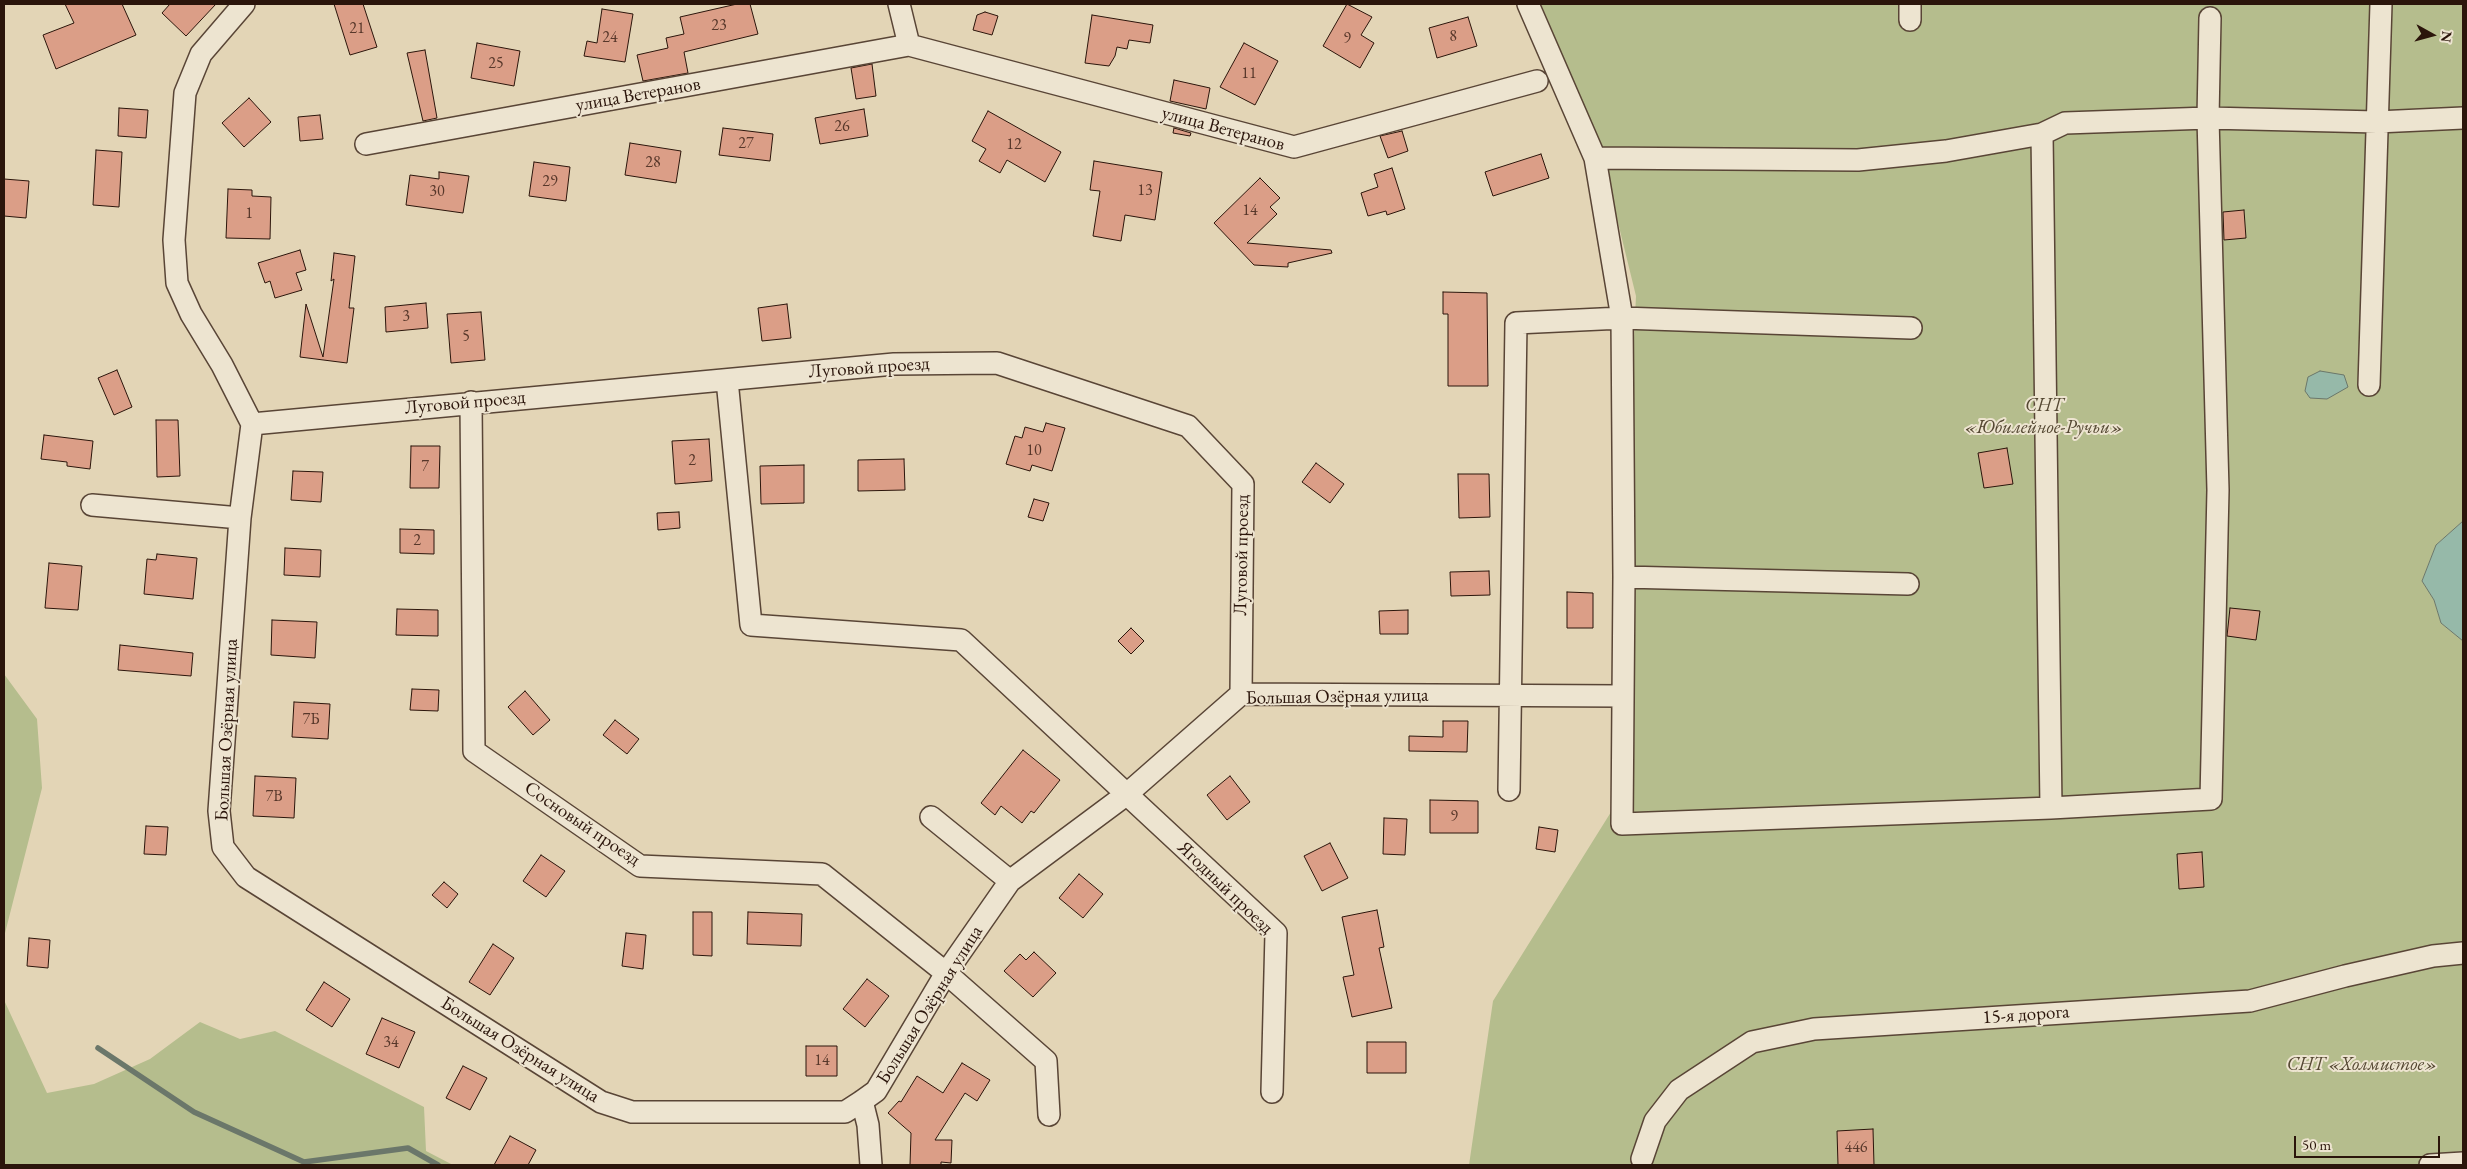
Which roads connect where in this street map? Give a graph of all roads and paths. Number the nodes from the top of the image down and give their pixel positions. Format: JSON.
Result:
{"nodes":[{"id":1,"x":244,"y":4,"type":"edge"},
{"id":2,"x":899,"y":4,"type":"edge"},
{"id":3,"x":1528,"y":4,"type":"edge"},
{"id":4,"x":2381,"y":4,"type":"edge"},
{"id":5,"x":2210,"y":18,"type":"dead end"},
{"id":6,"x":909,"y":45,"type":"junction"},
{"id":7,"x":1537,"y":81,"type":"dead end"},
{"id":8,"x":2208,"y":118,"type":"junction"},
{"id":9,"x":2463,"y":118,"type":"edge"},
{"id":10,"x":2377,"y":122,"type":"junction"},
{"id":11,"x":2042,"y":134,"type":"junction"},
{"id":12,"x":366,"y":144,"type":"dead end"},
{"id":13,"x":1595,"y":158,"type":"junction"},
{"id":14,"x":1622,"y":318,"type":"junction"},
{"id":15,"x":1911,"y":328,"type":"dead end"},
{"id":16,"x":727,"y":380,"type":"junction"},
{"id":17,"x":2369,"y":385,"type":"dead end"},
{"id":18,"x":471,"y":402,"type":"junction"},
{"id":19,"x":252,"y":424,"type":"junction"},
{"id":20,"x":92,"y":506,"type":"dead end"},
{"id":21,"x":240,"y":518,"type":"junction"},
{"id":22,"x":1624,"y":577,"type":"junction"},
{"id":23,"x":1908,"y":584,"type":"dead end"},
{"id":24,"x":1241,"y":694,"type":"junction"},
{"id":25,"x":1510,"y":695,"type":"junction"},
{"id":26,"x":1622,"y":696,"type":"junction"},
{"id":27,"x":1509,"y":790,"type":"dead end"},
{"id":28,"x":1127,"y":794,"type":"junction"},
{"id":29,"x":2051,"y":808,"type":"junction"},
{"id":30,"x":931,"y":817,"type":"dead end"},
{"id":31,"x":1010,"y":881,"type":"junction"},
{"id":32,"x":2463,"y":954,"type":"edge"},
{"id":33,"x":946,"y":973,"type":"junction"},
{"id":34,"x":1272,"y":1092,"type":"dead end"},
{"id":35,"x":862,"y":1101,"type":"junction"},
{"id":36,"x":1049,"y":1115,"type":"dead end"},
{"id":37,"x":1642,"y":1159,"type":"dead end"},
{"id":38,"x":2463,"y":1163,"type":"edge"},
{"id":39,"x":870,"y":1165,"type":"edge"},
{"id":40,"x":2430,"y":1165,"type":"edge"}],
"edges":[{"from":1,"to":19,"type":"street"},
{"from":2,"to":6,"type":"street"},
{"from":3,"to":13,"type":"street"},
{"from":4,"to":10,"type":"street"},
{"from":5,"to":8,"type":"street"},
{"from":6,"to":7,"type":"street","name":"улица Ветеранов"},
{"from":6,"to":12,"type":"street","name":"улица Ветеранов"},
{"from":8,"to":10,"type":"street"},
{"from":8,"to":11,"type":"street"},
{"from":8,"to":29,"type":"street"},
{"from":9,"to":10,"type":"street"},
{"from":10,"to":17,"type":"street"},
{"from":11,"to":13,"type":"street"},
{"from":11,"to":29,"type":"street"},
{"from":13,"to":14,"type":"street"},
{"from":14,"to":15,"type":"street"},
{"from":14,"to":22,"type":"street"},
{"from":14,"to":25,"type":"street"},
{"from":16,"to":18,"type":"street","name":"Луговой проезд"},
{"from":16,"to":24,"type":"street","name":"Луговой проезд"},
{"from":16,"to":28,"type":"street","name":"Ягодный проезд"},
{"from":18,"to":19,"type":"street","name":"Луговой проезд"},
{"from":18,"to":33,"type":"street","name":"Сосновый проезд"},
{"from":19,"to":21,"type":"street","name":"Большая Озёрная улица"},
{"from":20,"to":21,"type":"street"},
{"from":21,"to":35,"type":"street","name":"Большая Озёрная улица"},
{"from":22,"to":23,"type":"street"},
{"from":22,"to":26,"type":"street"},
{"from":24,"to":25,"type":"street","name":"Большая Озёрная улица"},
{"from":24,"to":28,"type":"street","name":"Большая Озёрная улица"},
{"from":25,"to":26,"type":"street","name":"Большая Озёрная улица"},
{"from":25,"to":27,"type":"street"},
{"from":26,"to":29,"type":"street"},
{"from":28,"to":31,"type":"street","name":"Большая Озёрная улица"},
{"from":28,"to":34,"type":"street","name":"Ягодный проезд"},
{"from":30,"to":31,"type":"street"},
{"from":31,"to":33,"type":"street","name":"Большая Озёрная улица"},
{"from":32,"to":37,"type":"street","name":"15-я дорога"},
{"from":33,"to":35,"type":"street","name":"Большая Озёрная улица"},
{"from":33,"to":36,"type":"street","name":"Сосновый проезд"},
{"from":35,"to":39,"type":"street"},
{"from":38,"to":40,"type":"street"}]}
